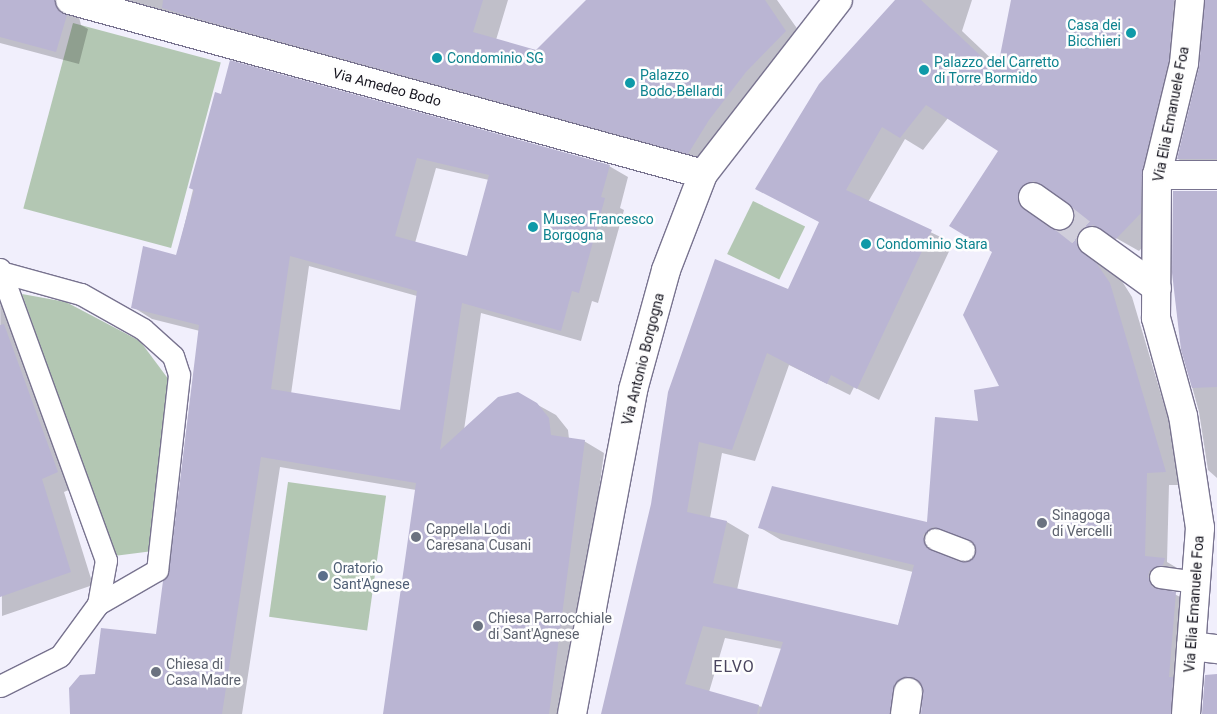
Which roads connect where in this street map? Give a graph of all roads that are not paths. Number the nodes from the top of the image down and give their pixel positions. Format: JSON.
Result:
{"nodes":[{"id":1,"x":70,"y":0,"type":"edge"},
{"id":2,"x":838,"y":0,"type":"edge"},
{"id":3,"x":1190,"y":0,"type":"edge"},
{"id":4,"x":116,"y":6,"type":"edge"},
{"id":5,"x":703,"y":174,"type":"junction"},
{"id":6,"x":1157,"y":175,"type":"junction"},
{"id":7,"x":1217,"y":175,"type":"edge"},
{"id":8,"x":1033,"y":197,"type":"dead end"},
{"id":9,"x":1059,"y":215,"type":"tunnel mouth"},
{"id":10,"x":1092,"y":240,"type":"tunnel mouth"},
{"id":11,"x":1,"y":271,"type":"edge"},
{"id":12,"x":1157,"y":288,"type":"junction"},
{"id":13,"x":934,"y":539,"type":"dead end"},
{"id":14,"x":964,"y":550,"type":"dead end"},
{"id":15,"x":1160,"y":577,"type":"dead end"},
{"id":16,"x":1196,"y":582,"type":"junction"},
{"id":17,"x":98,"y":604,"type":"junction"},
{"id":18,"x":1204,"y":648,"type":"edge"},
{"id":19,"x":0,"y":686,"type":"edge"},
{"id":20,"x":572,"y":714,"type":"edge"},
{"id":21,"x":1186,"y":714,"type":"edge"}],
"edges":[{"from":1,"to":4,"type":"street","name":"Via Amedeo Bodo"},
{"from":2,"to":5,"type":"street","name":"Via Antonio Borgogna"},
{"from":3,"to":6,"type":"street","name":"Via Elia Emanuele Foa"},
{"from":4,"to":5,"type":"street","name":"Via Amedeo Bodo"},
{"from":5,"to":20,"type":"street","name":"Via Antonio Borgogna"},
{"from":6,"to":7,"type":"street"},
{"from":6,"to":12,"type":"street","name":"Via Elia Emanuele Foa"},
{"from":8,"to":9,"type":"street"},
{"from":10,"to":12,"type":"street"},
{"from":11,"to":17,"type":"lane"},
{"from":11,"to":17,"type":"lane"},
{"from":12,"to":16,"type":"street","name":"Via Elia Emanuele Foa"},
{"from":13,"to":14,"type":"lane"},
{"from":15,"to":16,"type":"lane"},
{"from":16,"to":18,"type":"street","name":"Via Elia Emanuele Foa"},
{"from":17,"to":19,"type":"lane"},
{"from":18,"to":21,"type":"street","name":"Via Elia Emanuele Foa"}]}
